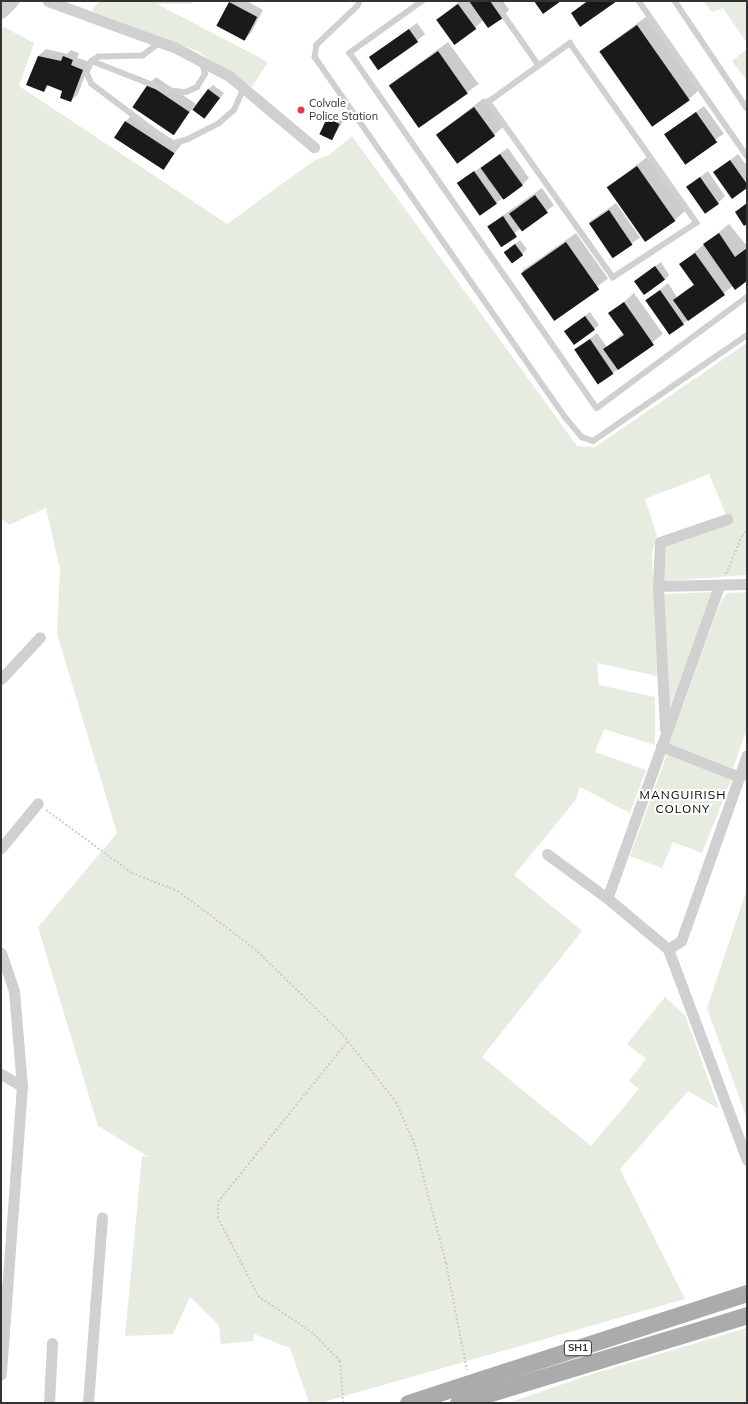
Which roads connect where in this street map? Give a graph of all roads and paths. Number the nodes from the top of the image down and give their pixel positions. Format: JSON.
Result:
{"nodes":[{"id":1,"x":12,"y":1,"type":"edge"},
{"id":2,"x":48,"y":1,"type":"edge"},
{"id":3,"x":360,"y":1,"type":"edge"},
{"id":4,"x":423,"y":1,"type":"edge"},
{"id":5,"x":494,"y":1,"type":"edge"},
{"id":6,"x":639,"y":1,"type":"edge"},
{"id":7,"x":675,"y":1,"type":"edge"},
{"id":8,"x":1,"y":12,"type":"edge"},
{"id":9,"x":160,"y":42,"type":"junction"},
{"id":10,"x":201,"y":61,"type":"junction"},
{"id":11,"x":92,"y":62,"type":"junction"},
{"id":12,"x":538,"y":64,"type":"junction"},
{"id":13,"x":244,"y":88,"type":"junction"},
{"id":14,"x":747,"y":108,"type":"edge"},
{"id":15,"x":314,"y":147,"type":"dead end"},
{"id":16,"x":747,"y":156,"type":"edge"},
{"id":17,"x":747,"y":297,"type":"edge"},
{"id":18,"x":747,"y":335,"type":"edge"},
{"id":19,"x":727,"y":519,"type":"dead end"},
{"id":20,"x":747,"y":531,"type":"edge"},
{"id":21,"x":747,"y":584,"type":"edge"},
{"id":22,"x":658,"y":586,"type":"junction"},
{"id":23,"x":719,"y":586,"type":"junction"},
{"id":24,"x":40,"y":637,"type":"dead end"},
{"id":25,"x":1,"y":679,"type":"edge"},
{"id":26,"x":665,"y":734,"type":"junction"},
{"id":27,"x":661,"y":746,"type":"junction"},
{"id":28,"x":747,"y":756,"type":"edge"},
{"id":29,"x":740,"y":777,"type":"junction"},
{"id":30,"x":38,"y":803,"type":"joint"},
{"id":31,"x":1,"y":848,"type":"edge"},
{"id":32,"x":547,"y":854,"type":"dead end"},
{"id":33,"x":607,"y":898,"type":"junction"},
{"id":34,"x":668,"y":949,"type":"junction"},
{"id":35,"x":1,"y":953,"type":"edge"},
{"id":36,"x":348,"y":1041,"type":"junction"},
{"id":37,"x":1,"y":1074,"type":"edge"},
{"id":38,"x":22,"y":1086,"type":"junction"},
{"id":39,"x":747,"y":1160,"type":"edge"},
{"id":40,"x":102,"y":1218,"type":"dead end"},
{"id":41,"x":747,"y":1293,"type":"edge"},
{"id":42,"x":747,"y":1315,"type":"edge"},
{"id":43,"x":52,"y":1343,"type":"dead end"},
{"id":44,"x":1,"y":1374,"type":"edge"},
{"id":45,"x":470,"y":1383,"type":"junction"},
{"id":46,"x":49,"y":1403,"type":"edge"},
{"id":47,"x":88,"y":1403,"type":"edge"},
{"id":48,"x":343,"y":1403,"type":"edge"},
{"id":49,"x":408,"y":1403,"type":"edge"},
{"id":50,"x":458,"y":1403,"type":"edge"}],
"edges":[{"from":1,"to":8,"type":"street"},
{"from":2,"to":9,"type":"street"},
{"from":3,"to":18,"type":"lane"},
{"from":4,"to":17,"type":"lane"},
{"from":5,"to":12,"type":"lane"},
{"from":6,"to":16,"type":"lane"},
{"from":7,"to":14,"type":"lane"},
{"from":9,"to":10,"type":"street"},
{"from":9,"to":11,"type":"lane"},
{"from":10,"to":11,"type":"lane"},
{"from":10,"to":13,"type":"street"},
{"from":11,"to":13,"type":"lane"},
{"from":12,"to":12,"type":"lane"},
{"from":13,"to":15,"type":"street"},
{"from":19,"to":22,"type":"street"},
{"from":20,"to":23,"type":"path"},
{"from":21,"to":23,"type":"street"},
{"from":22,"to":23,"type":"street"},
{"from":22,"to":26,"type":"street"},
{"from":23,"to":26,"type":"street"},
{"from":24,"to":25,"type":"street"},
{"from":26,"to":27,"type":"street"},
{"from":27,"to":29,"type":"street"},
{"from":27,"to":33,"type":"street"},
{"from":28,"to":29,"type":"street"},
{"from":29,"to":34,"type":"street"},
{"from":30,"to":31,"type":"street"},
{"from":30,"to":36,"type":"path"},
{"from":32,"to":33,"type":"street"},
{"from":33,"to":34,"type":"street"},
{"from":34,"to":39,"type":"street"},
{"from":35,"to":38,"type":"street"},
{"from":36,"to":45,"type":"path"},
{"from":36,"to":48,"type":"path"},
{"from":37,"to":38,"type":"street"},
{"from":38,"to":44,"type":"street"},
{"from":40,"to":47,"type":"street"},
{"from":41,"to":45,"type":"main road","number":"SH1"},
{"from":42,"to":50,"type":"main road","number":"SH1"},
{"from":43,"to":46,"type":"street"},
{"from":45,"to":49,"type":"main road","number":"SH1"}]}
